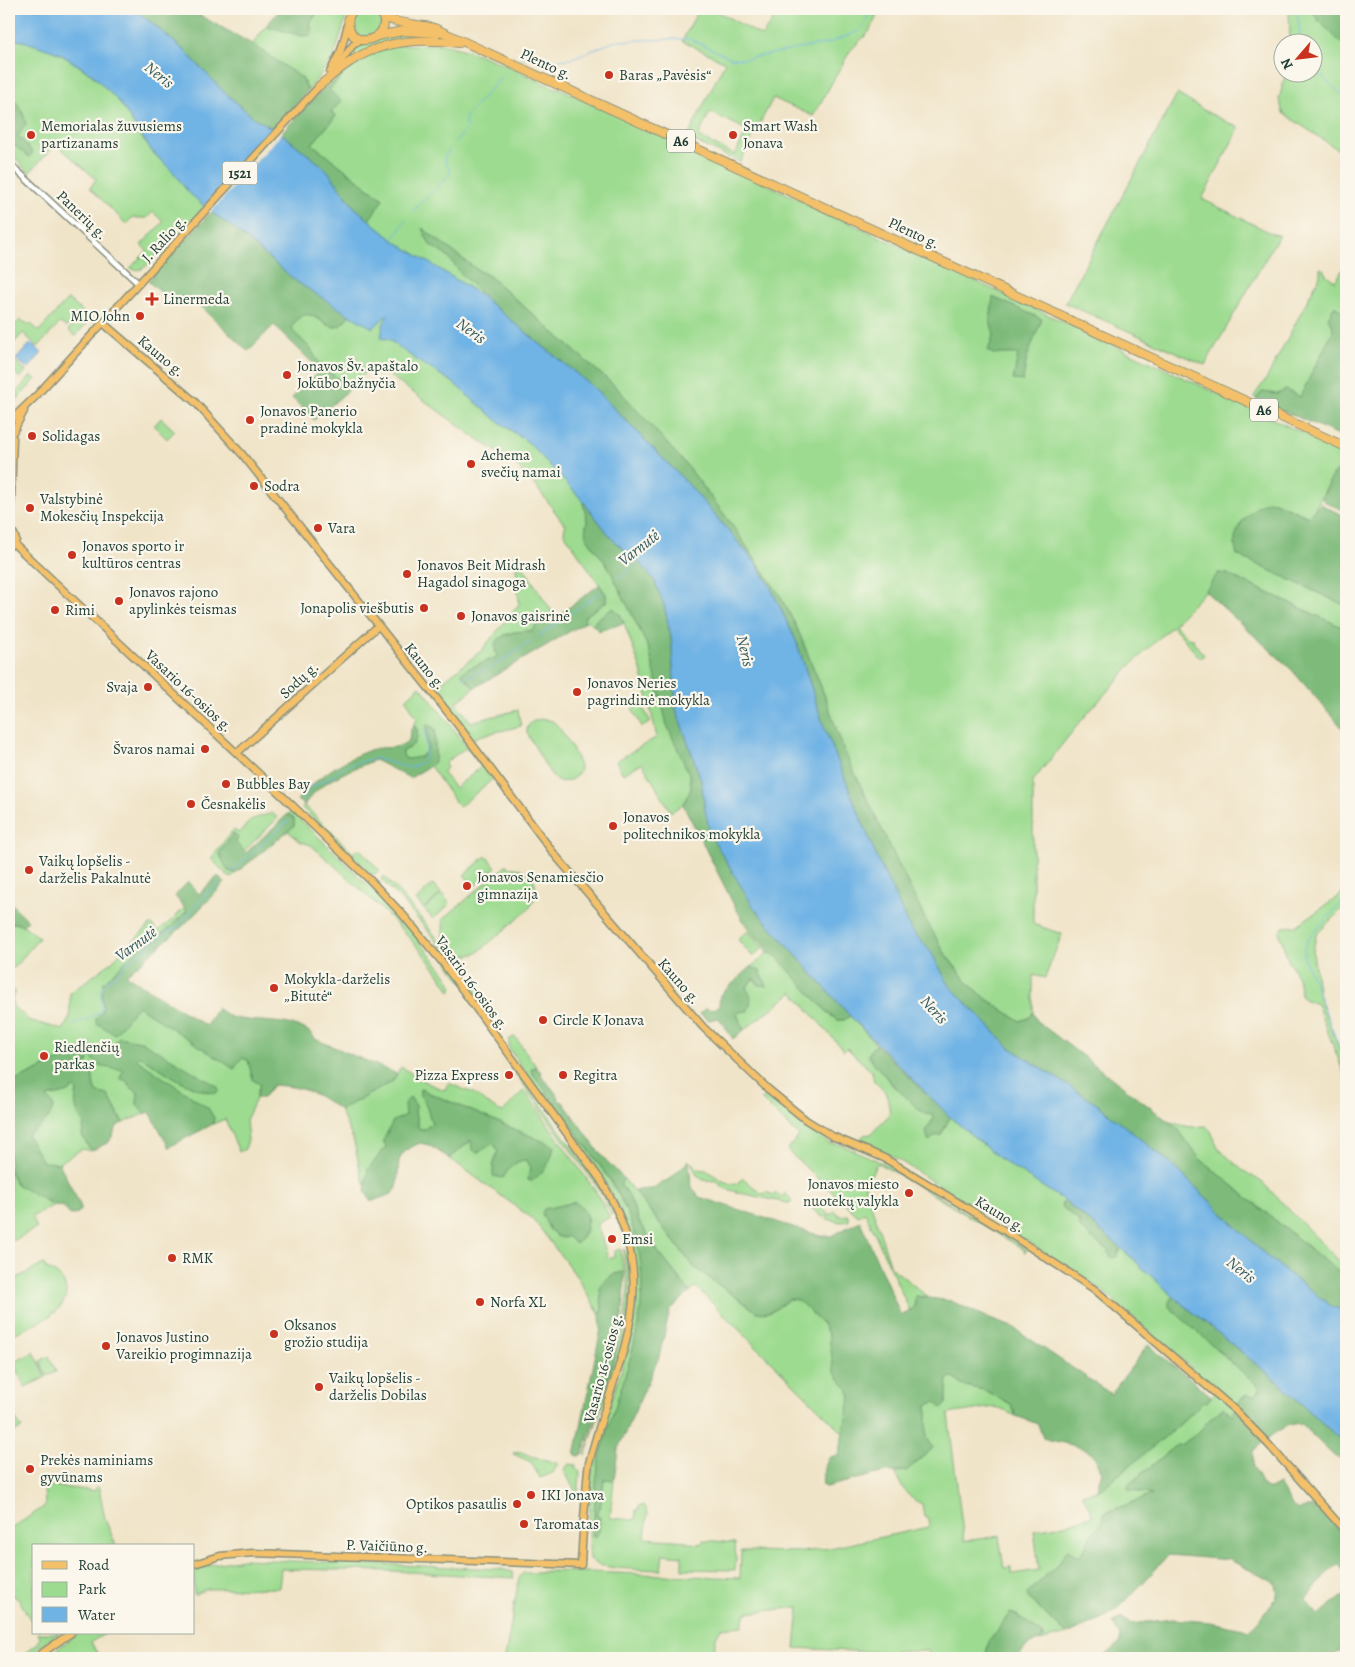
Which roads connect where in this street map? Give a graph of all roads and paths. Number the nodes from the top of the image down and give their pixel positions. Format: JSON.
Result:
{"nodes":[{"id":1,"x":354,"y":9,"type":"edge"},
{"id":2,"x":380,"y":12,"type":"edge"},
{"id":3,"x":348,"y":24,"type":"junction"},
{"id":4,"x":378,"y":36,"type":"junction"},
{"id":5,"x":450,"y":36,"type":"junction"},
{"id":6,"x":362,"y":40,"type":"junction"},
{"id":7,"x":470,"y":45,"type":"junction"},
{"id":8,"x":329,"y":75,"type":"junction"},
{"id":9,"x":319,"y":86,"type":"junction"},
{"id":10,"x":9,"y":163,"type":"edge"},
{"id":11,"x":139,"y":284,"type":"junction"},
{"id":12,"x":103,"y":323,"type":"junction"},
{"id":13,"x":26,"y":408,"type":"junction"},
{"id":14,"x":9,"y":422,"type":"edge"},
{"id":15,"x":11,"y":435,"type":"edge"},
{"id":16,"x":1346,"y":448,"type":"edge"},
{"id":17,"x":10,"y":460,"type":"edge"},
{"id":18,"x":9,"y":533,"type":"edge"},
{"id":19,"x":12,"y":545,"type":"edge"},
{"id":20,"x":378,"y":626,"type":"junction"},
{"id":21,"x":237,"y":753,"type":"junction"},
{"id":22,"x":1346,"y":1532,"type":"edge"},
{"id":23,"x":195,"y":1564,"type":"edge"},
{"id":24,"x":581,"y":1565,"type":"joint"},
{"id":25,"x":70,"y":1634,"type":"edge"},
{"id":26,"x":35,"y":1658,"type":"edge"}],
"edges":[{"from":1,"to":3,"type":"highway"},
{"from":2,"to":4,"type":"highway","number":"A6"},
{"from":2,"to":5,"type":"highway","number":"A6"},
{"from":3,"to":6,"type":"highway"},
{"from":3,"to":8,"type":"main road","number":"1521"},
{"from":4,"to":5,"type":"highway","number":"A6"},
{"from":4,"to":6,"type":"highway","number":"A6"},
{"from":5,"to":7,"type":"highway","number":"A6"},
{"from":6,"to":8,"type":"main road","number":"1521"},
{"from":7,"to":9,"type":"highway"},
{"from":7,"to":16,"type":"highway","name":"Plento g.","number":"A6"},
{"from":8,"to":9,"type":"main road","number":"1521"},
{"from":9,"to":11,"type":"main road","name":"J. Ralio g.","number":"1521"},
{"from":10,"to":11,"type":"street","name":"Panerių g."},
{"from":11,"to":12,"type":"main road","name":"J. Ralio g.","number":"1521"},
{"from":12,"to":13,"type":"main road","name":"J. Ralio g.","number":"1521"},
{"from":12,"to":20,"type":"main road","name":"Kauno g."},
{"from":13,"to":14,"type":"main road","name":"J. Ralio g.","number":"1521"},
{"from":13,"to":15,"type":"main road","name":"J. Ralio g.","number":"1521"},
{"from":15,"to":17,"type":"main road"},
{"from":17,"to":18,"type":"main road"},
{"from":18,"to":19,"type":"main road"},
{"from":19,"to":21,"type":"main road","name":"Vasario 16-osios g."},
{"from":20,"to":21,"type":"main road","name":"Sodų g."},
{"from":20,"to":22,"type":"main road","name":"Kauno g."},
{"from":21,"to":24,"type":"main road","name":"Vasario 16-osios g."},
{"from":23,"to":24,"type":"main road","name":"P. Vaičiūno g."},
{"from":25,"to":26,"type":"main road"}]}
